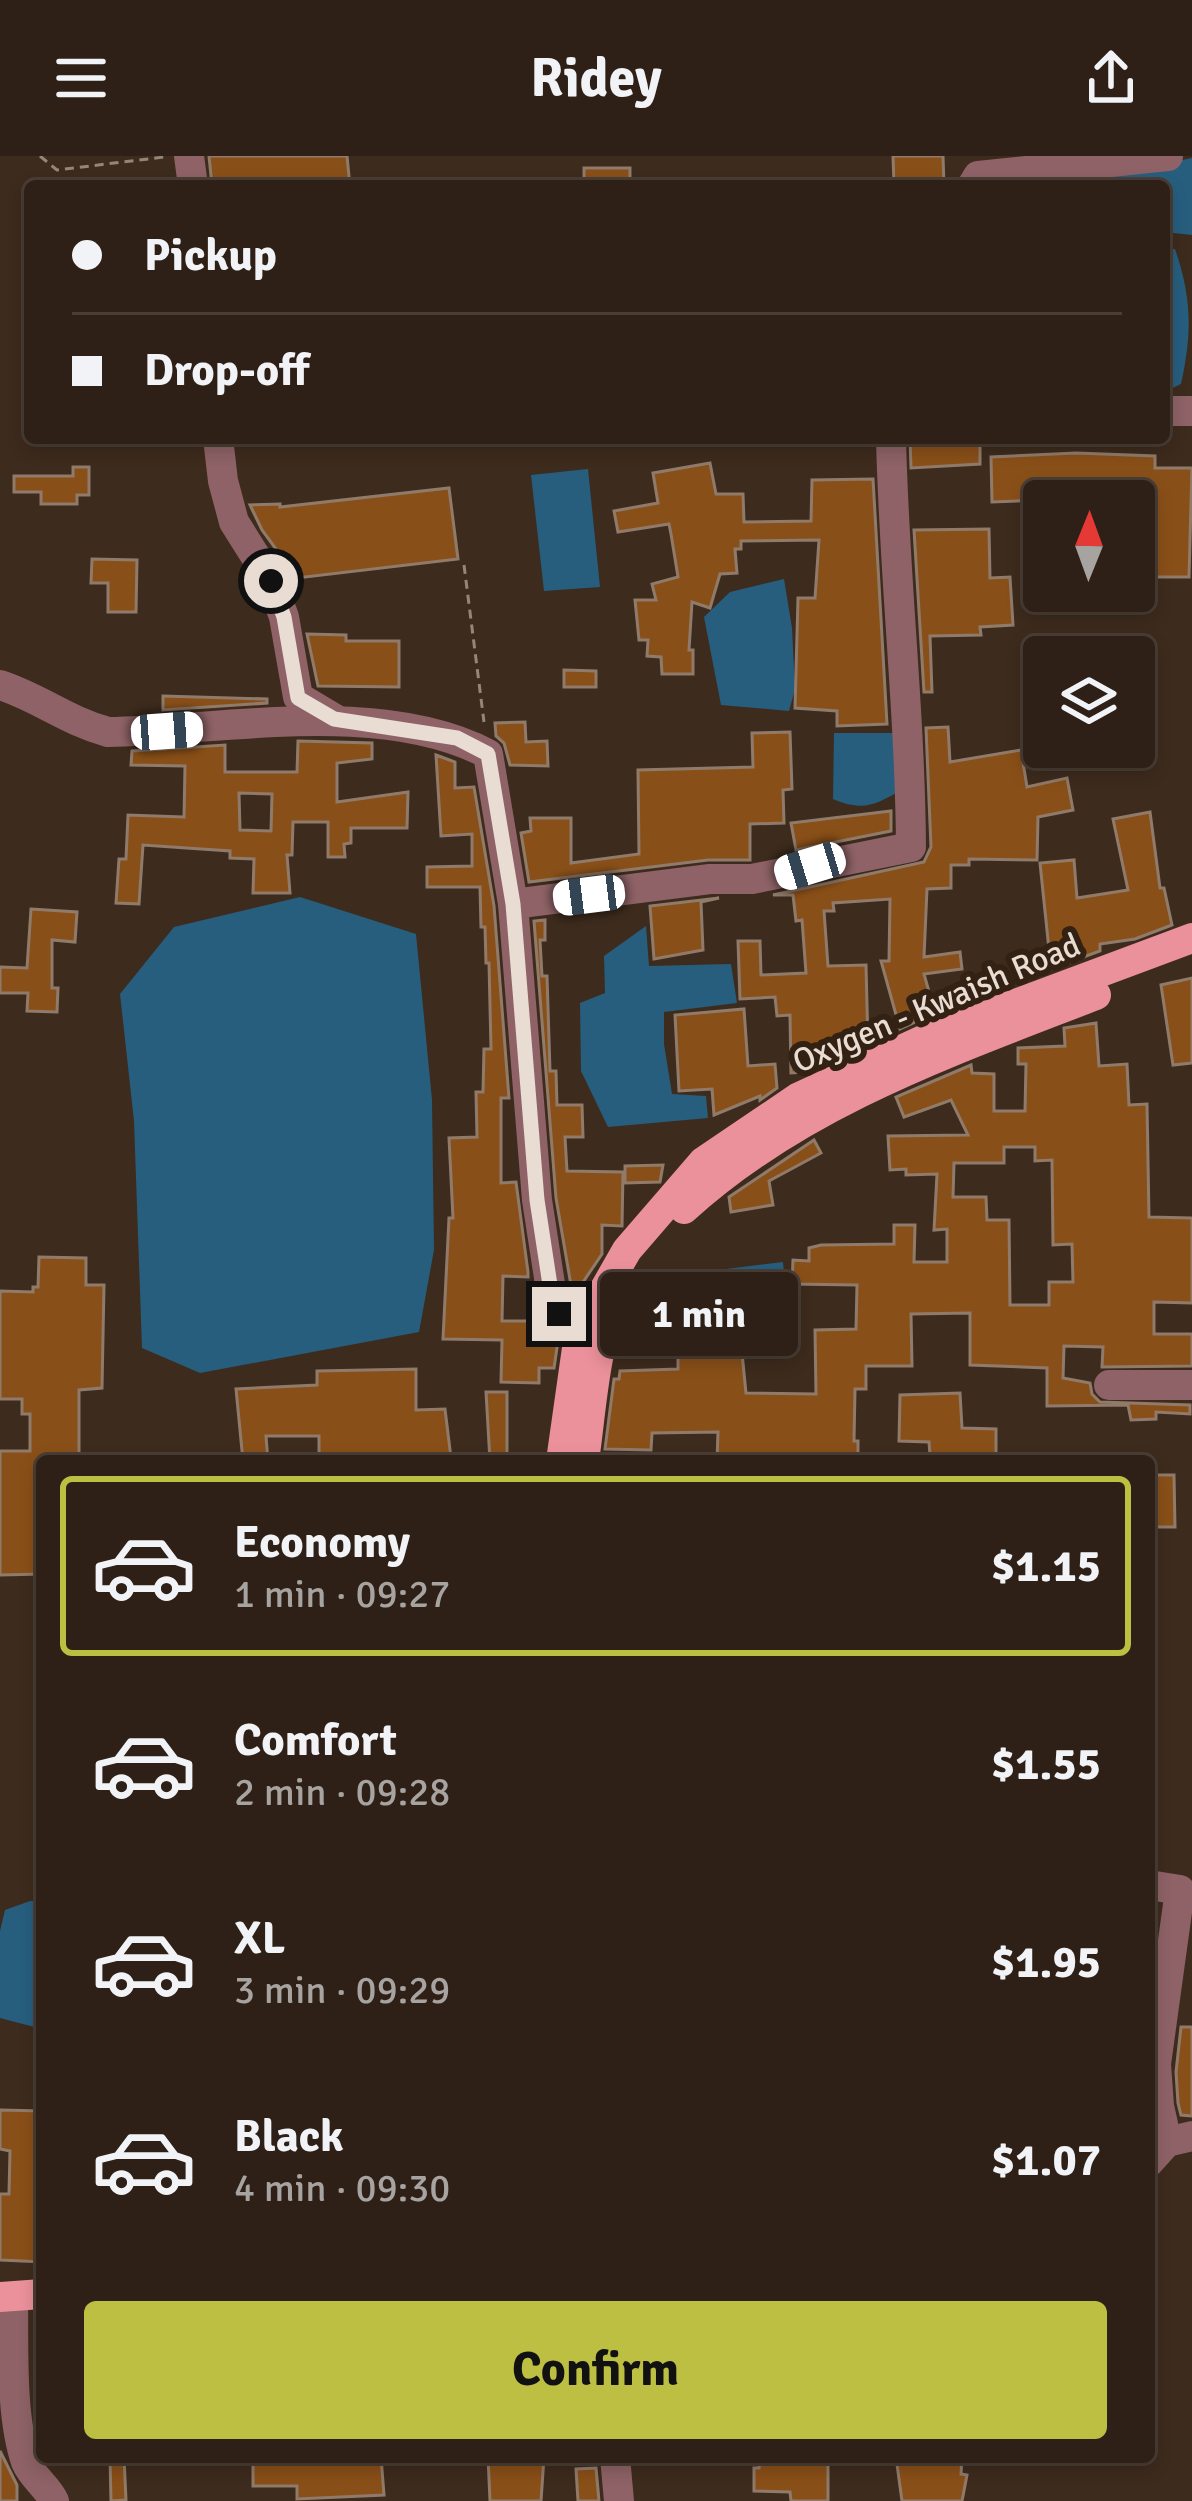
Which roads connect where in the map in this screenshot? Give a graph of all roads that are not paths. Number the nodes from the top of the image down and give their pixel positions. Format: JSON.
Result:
{"nodes":[{"id":1,"x":1168,"y":156,"type":"edge"},
{"id":2,"x":970,"y":173,"type":"edge"},
{"id":3,"x":219,"y":444,"type":"edge"},
{"id":4,"x":891,"y":444,"type":"edge"},
{"id":5,"x":0,"y":685,"type":"edge"},
{"id":6,"x":334,"y":719,"type":"junction"},
{"id":7,"x":513,"y":904,"type":"junction"},
{"id":8,"x":1192,"y":938,"type":"edge"},
{"id":9,"x":1192,"y":960,"type":"edge"},
{"id":10,"x":580,"y":1334,"type":"junction"},
{"id":11,"x":1109,"y":1385,"type":"dead end"},
{"id":12,"x":1192,"y":1385,"type":"edge"},
{"id":13,"x":562,"y":1455,"type":"edge"},
{"id":14,"x":585,"y":1455,"type":"edge"},
{"id":15,"x":1174,"y":1890,"type":"edge"},
{"id":16,"x":1169,"y":2147,"type":"edge"},
{"id":17,"x":14,"y":2292,"type":"edge"},
{"id":18,"x":616,"y":2463,"type":"edge"},
{"id":19,"x":54,"y":2501,"type":"edge"},
{"id":20,"x":619,"y":2501,"type":"edge"}],
"edges":[{"from":1,"to":2,"type":"street"},
{"from":3,"to":6,"type":"street"},
{"from":4,"to":7,"type":"street"},
{"from":5,"to":6,"type":"street"},
{"from":6,"to":7,"type":"street"},
{"from":7,"to":10,"type":"street"},
{"from":8,"to":10,"type":"main road","name":"Oxygen - Kwaish Road"},
{"from":9,"to":14,"type":"main road","name":"Oxygen - Kwaish Road"},
{"from":10,"to":13,"type":"main road","name":"Oxygen - Kwaish Road"},
{"from":11,"to":12,"type":"street"},
{"from":15,"to":16,"type":"street"},
{"from":17,"to":19,"type":"street"},
{"from":18,"to":20,"type":"street"}]}
